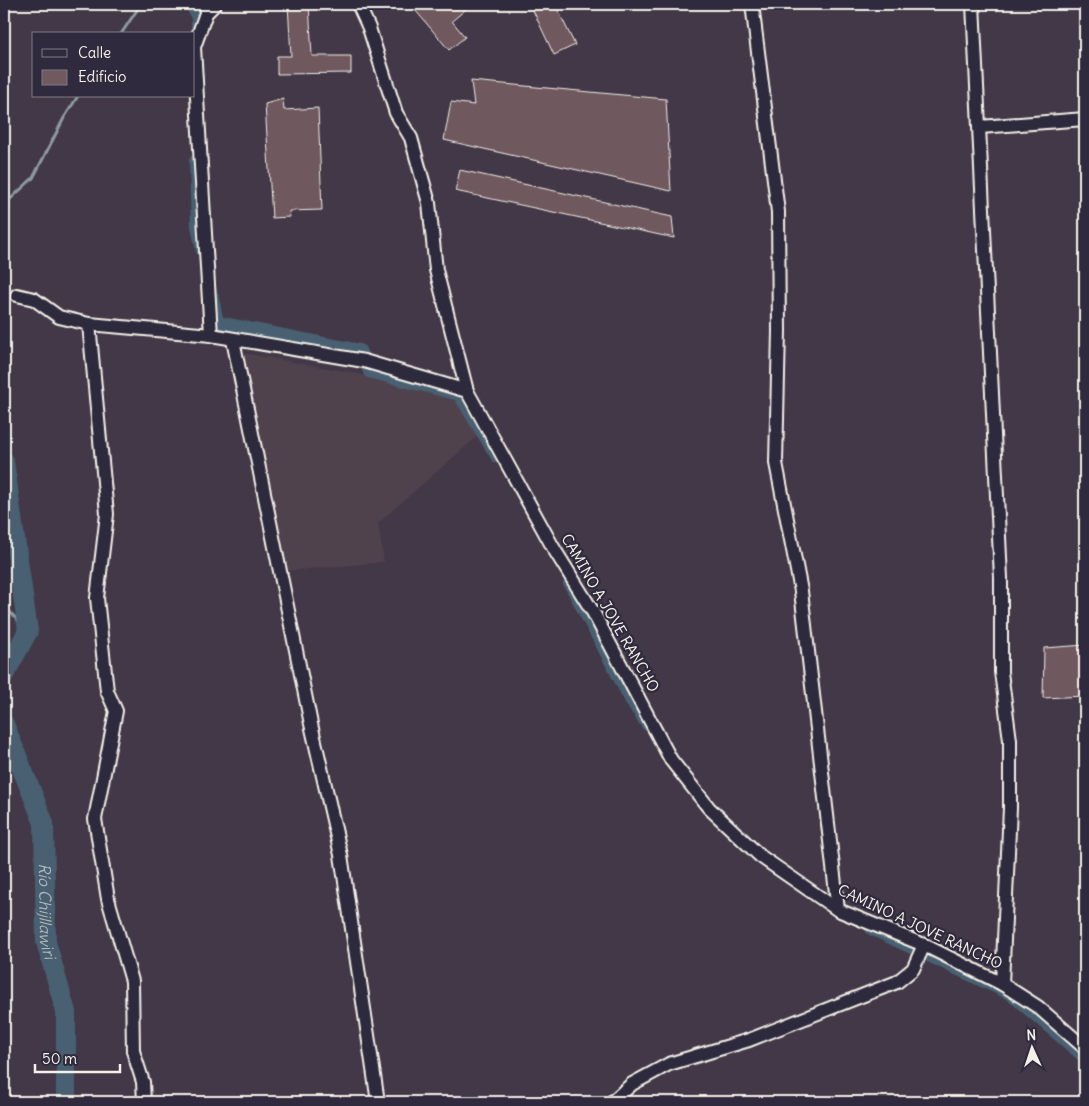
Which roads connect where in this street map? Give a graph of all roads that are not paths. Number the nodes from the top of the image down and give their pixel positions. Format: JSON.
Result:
{"nodes":[{"id":1,"x":215,"y":4,"type":"edge"},
{"id":2,"x":358,"y":4,"type":"edge"},
{"id":3,"x":752,"y":4,"type":"edge"},
{"id":4,"x":973,"y":4,"type":"edge"},
{"id":5,"x":195,"y":44,"type":"edge"},
{"id":6,"x":195,"y":64,"type":"edge"},
{"id":7,"x":1085,"y":119,"type":"edge"},
{"id":8,"x":980,"y":127,"type":"junction"},
{"id":9,"x":17,"y":295,"type":"dead end"},
{"id":10,"x":89,"y":324,"type":"junction"},
{"id":11,"x":211,"y":335,"type":"junction"},
{"id":12,"x":233,"y":340,"type":"junction"},
{"id":13,"x":467,"y":391,"type":"junction"},
{"id":14,"x":838,"y":910,"type":"junction"},
{"id":15,"x":924,"y":945,"type":"junction"},
{"id":16,"x":1002,"y":984,"type":"junction"},
{"id":17,"x":1085,"y":1048,"type":"edge"},
{"id":18,"x":615,"y":1101,"type":"edge"},
{"id":19,"x":144,"y":1102,"type":"edge"},
{"id":20,"x":378,"y":1102,"type":"edge"}],
"edges":[{"from":1,"to":5,"type":"street"},
{"from":2,"to":13,"type":"street","name":"CAMINO A JOVE RANCHO"},
{"from":3,"to":14,"type":"street"},
{"from":4,"to":8,"type":"street"},
{"from":6,"to":11,"type":"street"},
{"from":7,"to":8,"type":"street"},
{"from":8,"to":16,"type":"street"},
{"from":9,"to":10,"type":"street"},
{"from":10,"to":11,"type":"street"},
{"from":10,"to":19,"type":"street"},
{"from":11,"to":12,"type":"street"},
{"from":12,"to":13,"type":"street"},
{"from":12,"to":20,"type":"street"},
{"from":13,"to":14,"type":"street","name":"CAMINO A JOVE RANCHO"},
{"from":14,"to":15,"type":"street","name":"CAMINO A JOVE RANCHO"},
{"from":15,"to":16,"type":"street","name":"CAMINO A JOVE RANCHO"},
{"from":15,"to":18,"type":"street"},
{"from":16,"to":17,"type":"street","name":"CAMINO A JOVE RANCHO"}]}
